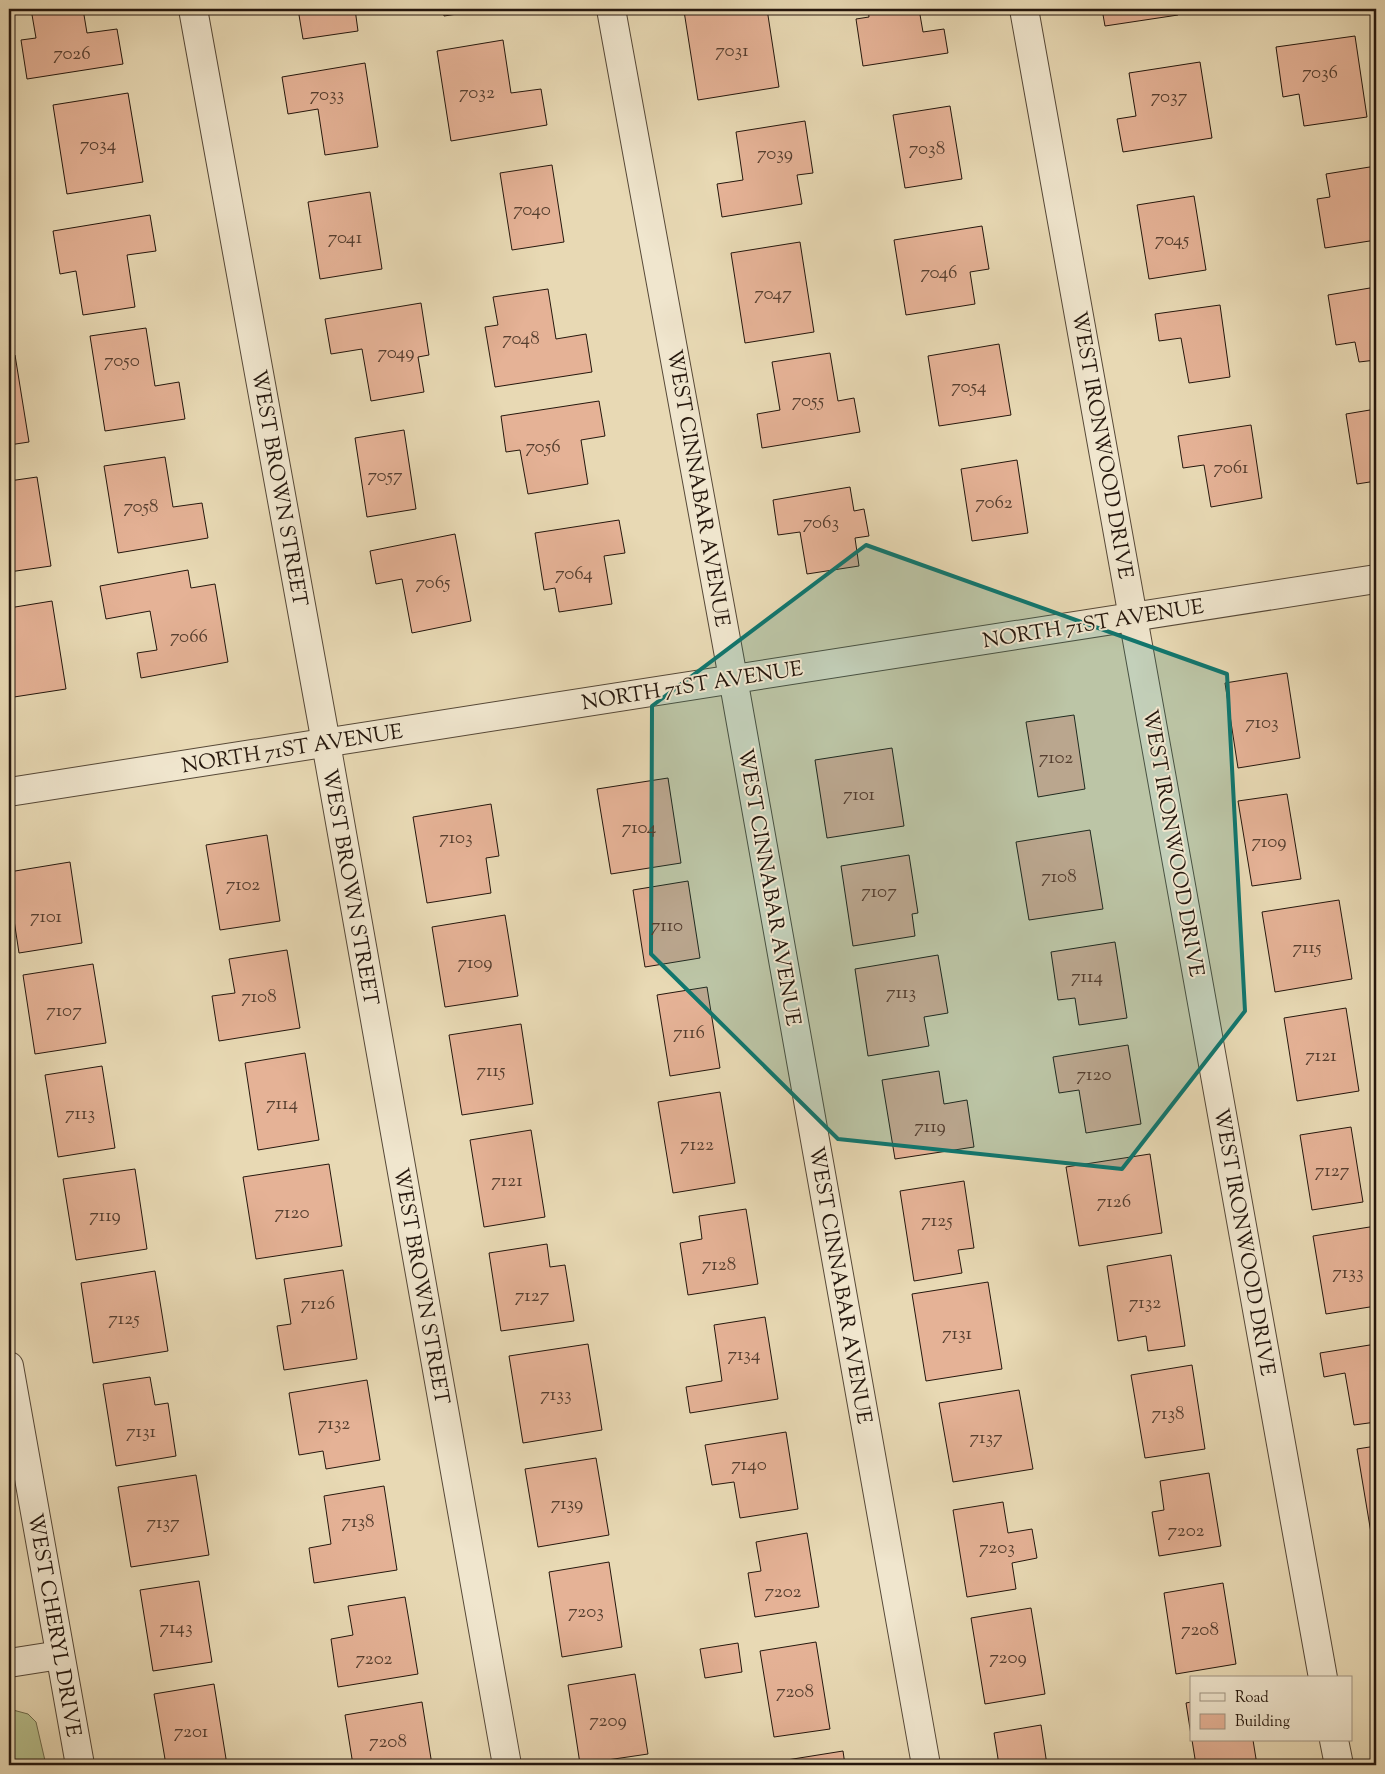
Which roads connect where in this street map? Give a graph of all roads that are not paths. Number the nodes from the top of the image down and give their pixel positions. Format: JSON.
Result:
{"nodes":[{"id":1,"x":193,"y":9,"type":"edge"},
{"id":2,"x":611,"y":9,"type":"edge"},
{"id":3,"x":1024,"y":9,"type":"edge"},
{"id":4,"x":1376,"y":579,"type":"edge"},
{"id":5,"x":1134,"y":617,"type":"junction"},
{"id":6,"x":734,"y":678,"type":"junction"},
{"id":7,"x":326,"y":743,"type":"junction"},
{"id":8,"x":9,"y":792,"type":"edge"},
{"id":9,"x":9,"y":1366,"type":"edge"},
{"id":10,"x":60,"y":1655,"type":"junction"},
{"id":11,"x":9,"y":1663,"type":"edge"},
{"id":12,"x":1323,"y":1676,"type":"edge"},
{"id":13,"x":1334,"y":1742,"type":"edge"},
{"id":14,"x":80,"y":1765,"type":"edge"},
{"id":15,"x":506,"y":1765,"type":"edge"},
{"id":16,"x":926,"y":1765,"type":"edge"},
{"id":17,"x":1339,"y":1765,"type":"edge"}],
"edges":[{"from":1,"to":7,"type":"street","name":"WEST BROWN STREET"},
{"from":2,"to":6,"type":"street","name":"WEST CINNABAR AVENUE"},
{"from":3,"to":5,"type":"street","name":"WEST IRONWOOD DRIVE"},
{"from":4,"to":5,"type":"street","name":"NORTH 71ST AVENUE"},
{"from":5,"to":6,"type":"street","name":"NORTH 71ST AVENUE"},
{"from":5,"to":12,"type":"street","name":"WEST IRONWOOD DRIVE"},
{"from":6,"to":7,"type":"street","name":"NORTH 71ST AVENUE"},
{"from":6,"to":16,"type":"street","name":"WEST CINNABAR AVENUE"},
{"from":7,"to":8,"type":"street","name":"NORTH 71ST AVENUE"},
{"from":7,"to":15,"type":"street","name":"WEST BROWN STREET"},
{"from":9,"to":10,"type":"street","name":"WEST CHERYL DRIVE"},
{"from":10,"to":11,"type":"street"},
{"from":10,"to":14,"type":"street","name":"WEST CHERYL DRIVE"},
{"from":13,"to":17,"type":"street"}]}
